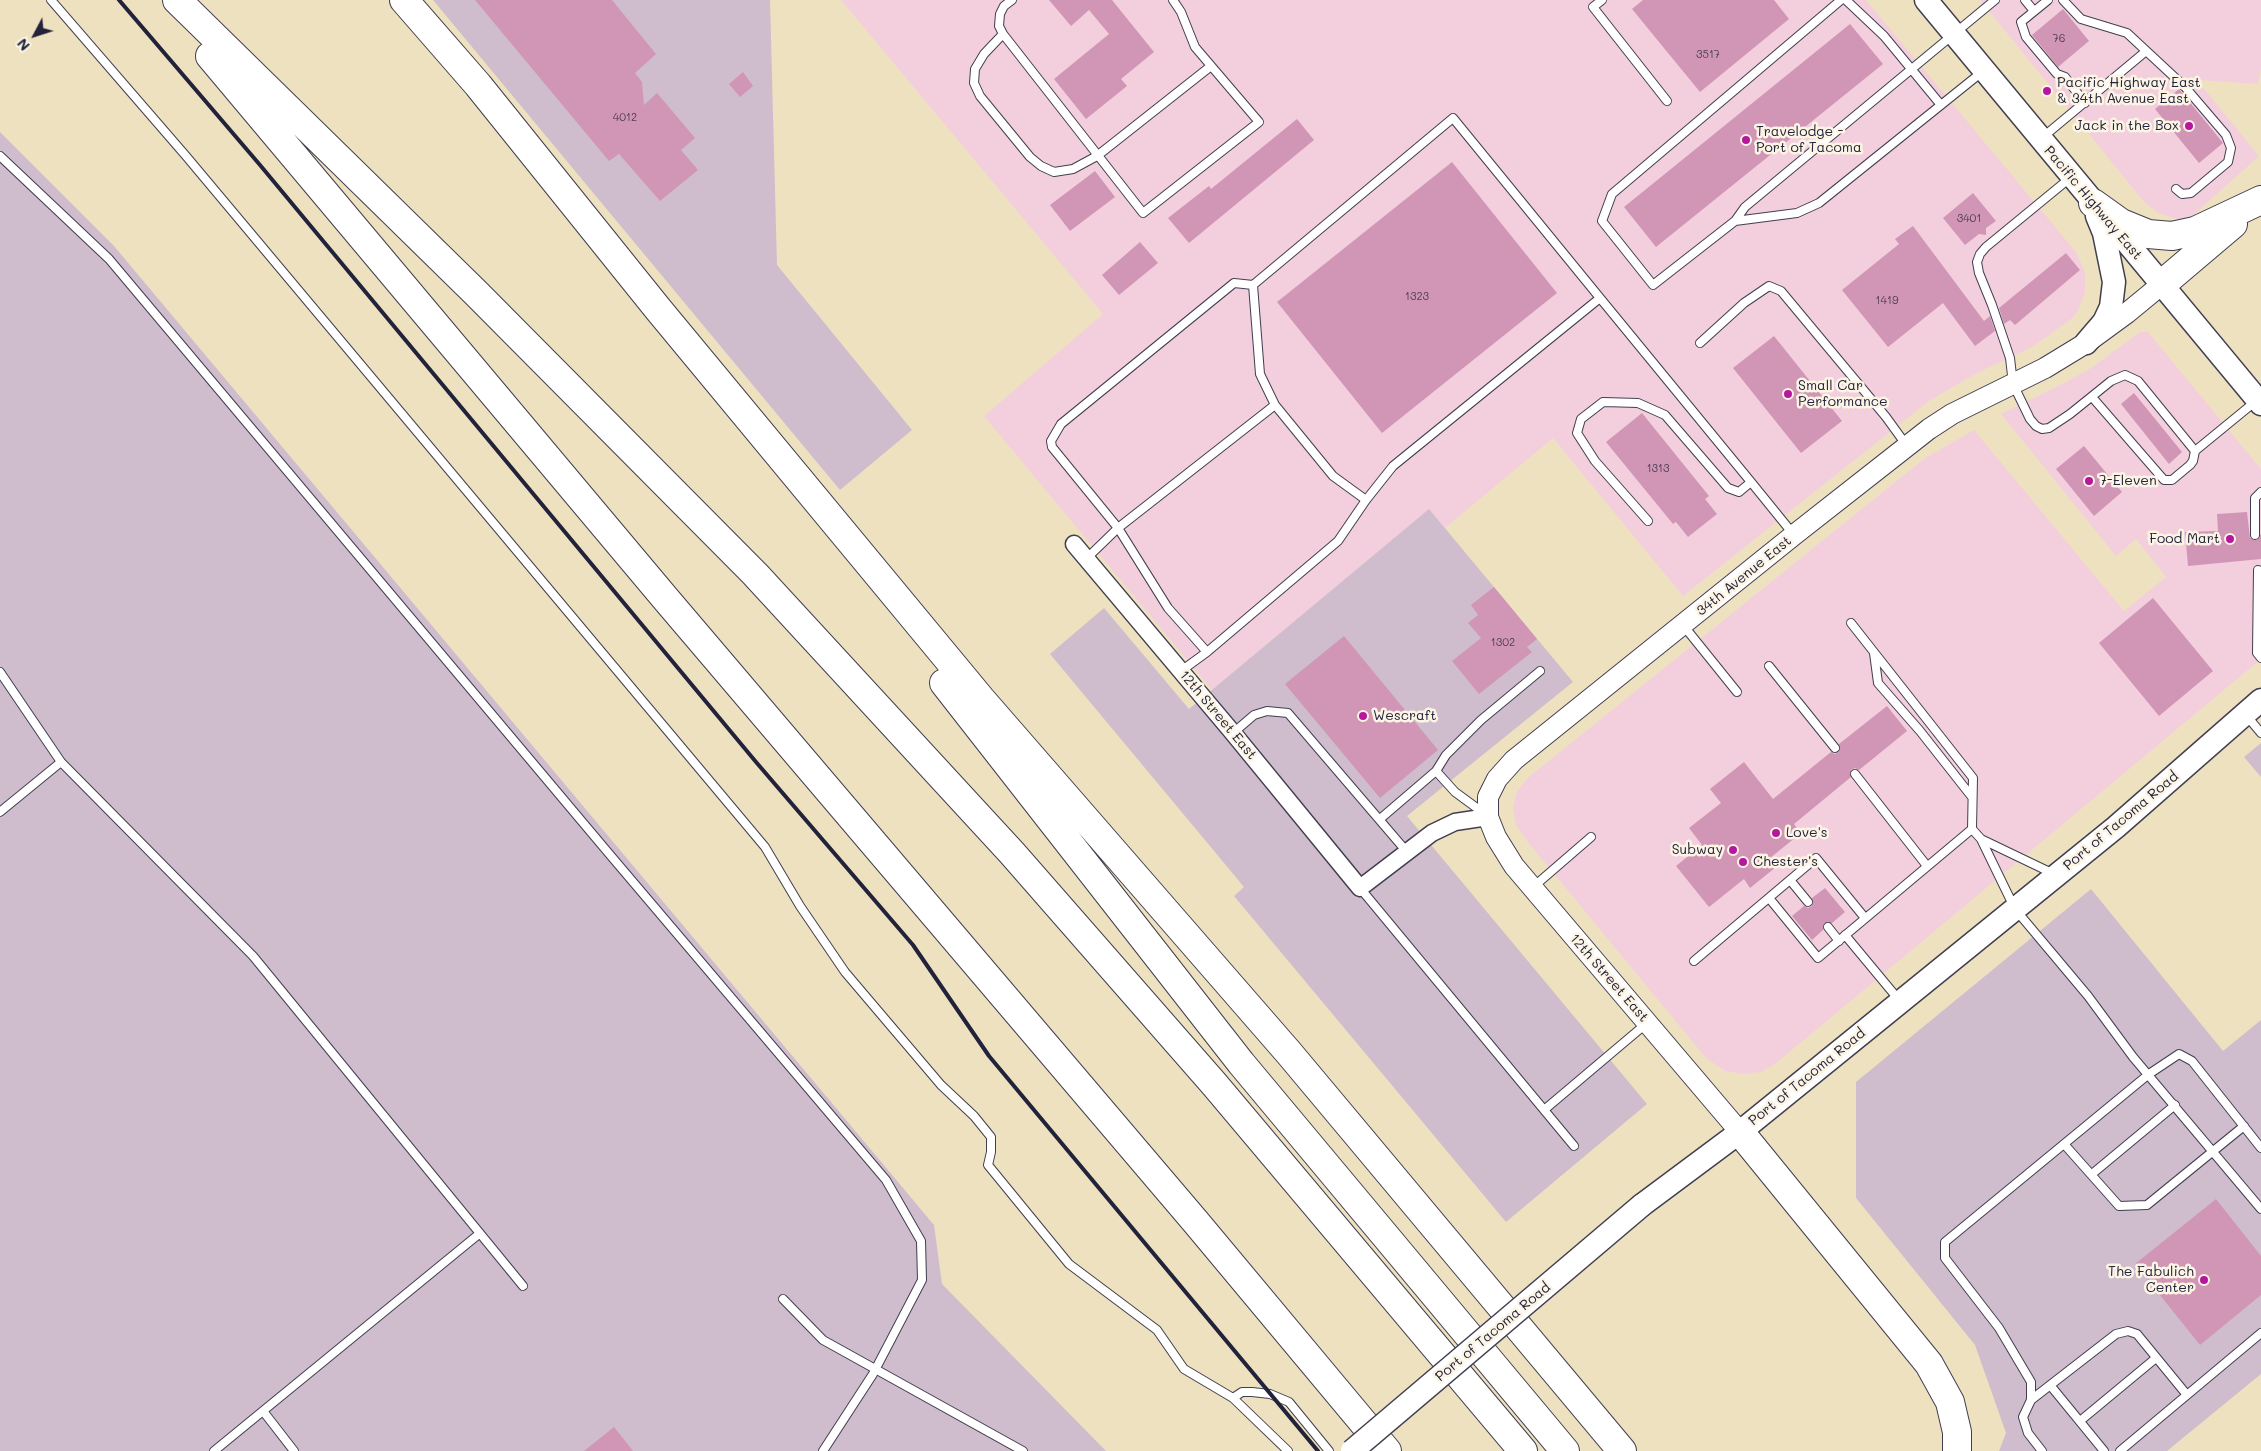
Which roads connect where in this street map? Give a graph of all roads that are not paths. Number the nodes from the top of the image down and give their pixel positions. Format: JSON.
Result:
{"nodes":[{"id":1,"x":51,"y":0,"type":"edge"},
{"id":2,"x":162,"y":0,"type":"edge"},
{"id":3,"x":177,"y":0,"type":"edge"},
{"id":4,"x":404,"y":0,"type":"edge"},
{"id":5,"x":1012,"y":0,"type":"edge"},
{"id":6,"x":1172,"y":0,"type":"edge"},
{"id":7,"x":1602,"y":0,"type":"edge"},
{"id":8,"x":1841,"y":0,"type":"edge"},
{"id":9,"x":1846,"y":0,"type":"edge"},
{"id":10,"x":1926,"y":0,"type":"edge"},
{"id":11,"x":1995,"y":0,"type":"edge"},
{"id":12,"x":2025,"y":0,"type":"edge"},
{"id":13,"x":2048,"y":0,"type":"edge"},
{"id":14,"x":2063,"y":0,"type":"edge"},
{"id":15,"x":2034,"y":12,"type":"junction"},
{"id":16,"x":1003,"y":34,"type":"junction"},
{"id":17,"x":1955,"y":35,"type":"junction"},
{"id":18,"x":2145,"y":52,"type":"junction"},
{"id":19,"x":1211,"y":66,"type":"junction"},
{"id":20,"x":1912,"y":69,"type":"junction"},
{"id":21,"x":1984,"y":71,"type":"junction"},
{"id":22,"x":1667,"y":101,"type":"dead end"},
{"id":23,"x":2085,"y":103,"type":"junction"},
{"id":24,"x":1941,"y":105,"type":"junction"},
{"id":25,"x":2041,"y":139,"type":"junction"},
{"id":26,"x":0,"y":156,"type":"edge"},
{"id":27,"x":1097,"y":156,"type":"junction"},
{"id":28,"x":2072,"y":177,"type":"junction"},
{"id":29,"x":2176,"y":189,"type":"dead end"},
{"id":30,"x":2261,"y":200,"type":"edge"},
{"id":31,"x":2093,"y":203,"type":"junction"},
{"id":32,"x":1735,"y":221,"type":"junction"},
{"id":33,"x":1253,"y":285,"type":"junction"},
{"id":34,"x":2160,"y":285,"type":"junction"},
{"id":35,"x":1600,"y":298,"type":"junction"},
{"id":36,"x":658,"y":308,"type":"junction"},
{"id":37,"x":1700,"y":343,"type":"dead end"},
{"id":38,"x":2086,"y":343,"type":"junction"},
{"id":39,"x":2013,"y":384,"type":"junction"},
{"id":40,"x":2092,"y":396,"type":"junction"},
{"id":41,"x":2259,"y":402,"type":"edge"},
{"id":42,"x":1275,"y":405,"type":"junction"},
{"id":43,"x":1907,"y":446,"type":"junction"},
{"id":44,"x":2195,"y":451,"type":"junction"},
{"id":45,"x":1750,"y":482,"type":"junction"},
{"id":46,"x":2261,"y":492,"type":"edge"},
{"id":47,"x":1366,"y":500,"type":"junction"},
{"id":48,"x":1648,"y":521,"type":"dead end"},
{"id":49,"x":1118,"y":528,"type":"junction"},
{"id":50,"x":2256,"y":534,"type":"dead end"},
{"id":51,"x":1794,"y":535,"type":"junction"},
{"id":52,"x":1074,"y":544,"type":"dead end"},
{"id":53,"x":1086,"y":559,"type":"junction"},
{"id":54,"x":2258,"y":570,"type":"dead end"},
{"id":55,"x":1851,"y":623,"type":"dead end"},
{"id":56,"x":1683,"y":625,"type":"junction"},
{"id":57,"x":1206,"y":652,"type":"junction"},
{"id":58,"x":1874,"y":652,"type":"junction"},
{"id":59,"x":2261,"y":658,"type":"edge"},
{"id":60,"x":1769,"y":666,"type":"dead end"},
{"id":61,"x":1181,"y":671,"type":"junction"},
{"id":62,"x":1540,"y":671,"type":"dead end"},
{"id":63,"x":0,"y":672,"type":"edge"},
{"id":64,"x":1738,"y":692,"type":"dead end"},
{"id":65,"x":2253,"y":707,"type":"edge"},
{"id":66,"x":1233,"y":733,"type":"junction"},
{"id":67,"x":2261,"y":733,"type":"edge"},
{"id":68,"x":1835,"y":748,"type":"dead end"},
{"id":69,"x":61,"y":762,"type":"junction"},
{"id":70,"x":1436,"y":771,"type":"junction"},
{"id":71,"x":1855,"y":774,"type":"dead end"},
{"id":72,"x":1972,"y":797,"type":"junction"},
{"id":73,"x":0,"y":812,"type":"edge"},
{"id":74,"x":1488,"y":817,"type":"junction"},
{"id":75,"x":1380,"y":819,"type":"junction"},
{"id":76,"x":1972,"y":829,"type":"junction"},
{"id":77,"x":1591,"y":837,"type":"dead end"},
{"id":78,"x":1981,"y":839,"type":"junction"},
{"id":79,"x":1407,"y":852,"type":"junction"},
{"id":80,"x":1927,"y":866,"type":"junction"},
{"id":81,"x":2056,"y":875,"type":"junction"},
{"id":82,"x":1790,"y":880,"type":"junction"},
{"id":83,"x":1360,"y":888,"type":"junction"},
{"id":84,"x":1531,"y":888,"type":"junction"},
{"id":85,"x":1769,"y":898,"type":"junction"},
{"id":86,"x":1808,"y":902,"type":"dead end"},
{"id":87,"x":2015,"y":909,"type":"junction"},
{"id":88,"x":1865,"y":918,"type":"junction"},
{"id":89,"x":1828,"y":927,"type":"dead end"},
{"id":90,"x":1842,"y":938,"type":"junction"},
{"id":91,"x":1694,"y":961,"type":"dead end"},
{"id":92,"x":1900,"y":1002,"type":"junction"},
{"id":93,"x":1647,"y":1023,"type":"junction"},
{"id":94,"x":2149,"y":1074,"type":"junction"},
{"id":95,"x":2175,"y":1105,"type":"junction"},
{"id":96,"x":1544,"y":1110,"type":"junction"},
{"id":97,"x":2244,"y":1126,"type":"junction"},
{"id":98,"x":1740,"y":1132,"type":"junction"},
{"id":99,"x":2064,"y":1144,"type":"junction"},
{"id":100,"x":1574,"y":1146,"type":"dead end"},
{"id":101,"x":2261,"y":1148,"type":"edge"},
{"id":102,"x":2213,"y":1150,"type":"junction"},
{"id":103,"x":2092,"y":1174,"type":"junction"},
{"id":104,"x":2261,"y":1209,"type":"edge"},
{"id":105,"x":479,"y":1234,"type":"junction"},
{"id":106,"x":523,"y":1286,"type":"dead end"},
{"id":107,"x":783,"y":1299,"type":"dead end"},
{"id":108,"x":2261,"y":1333,"type":"edge"},
{"id":109,"x":2156,"y":1358,"type":"junction"},
{"id":110,"x":875,"y":1369,"type":"junction"},
{"id":111,"x":2050,"y":1386,"type":"junction"},
{"id":112,"x":2187,"y":1395,"type":"junction"},
{"id":113,"x":1233,"y":1398,"type":"junction"},
{"id":114,"x":2031,"y":1400,"type":"junction"},
{"id":115,"x":263,"y":1411,"type":"junction"},
{"id":116,"x":2080,"y":1421,"type":"junction"},
{"id":117,"x":1379,"y":1442,"type":"edge"},
{"id":118,"x":214,"y":1451,"type":"edge"},
{"id":119,"x":294,"y":1451,"type":"edge"},
{"id":120,"x":823,"y":1451,"type":"edge"},
{"id":121,"x":1024,"y":1451,"type":"edge"},
{"id":122,"x":1288,"y":1451,"type":"edge"},
{"id":123,"x":1329,"y":1451,"type":"edge"},
{"id":124,"x":1352,"y":1451,"type":"edge"},
{"id":125,"x":1523,"y":1451,"type":"edge"},
{"id":126,"x":1565,"y":1451,"type":"edge"},
{"id":127,"x":1622,"y":1451,"type":"edge"},
{"id":128,"x":1957,"y":1451,"type":"edge"},
{"id":129,"x":2042,"y":1451,"type":"edge"},
{"id":130,"x":2104,"y":1451,"type":"edge"},
{"id":131,"x":2120,"y":1451,"type":"edge"}],
"edges":[{"from":1,"to":113,"type":"lane"},
{"from":2,"to":117,"type":"highway"},
{"from":3,"to":125,"type":"highway"},
{"from":4,"to":36,"type":"highway"},
{"from":5,"to":16,"type":"lane"},
{"from":6,"to":19,"type":"lane"},
{"from":7,"to":22,"type":"lane"},
{"from":8,"to":32,"type":"lane"},
{"from":9,"to":20,"type":"lane"},
{"from":10,"to":17,"type":"main road","name":"Pacific Highway East"},
{"from":11,"to":17,"type":"lane"},
{"from":12,"to":15,"type":"lane"},
{"from":13,"to":15,"type":"lane"},
{"from":14,"to":18,"type":"lane"},
{"from":15,"to":23,"type":"lane"},
{"from":16,"to":27,"type":"lane"},
{"from":16,"to":27,"type":"lane"},
{"from":17,"to":20,"type":"lane"},
{"from":17,"to":21,"type":"main road","name":"Pacific Highway East"},
{"from":18,"to":23,"type":"lane"},
{"from":18,"to":29,"type":"lane"},
{"from":19,"to":27,"type":"lane"},
{"from":19,"to":27,"type":"lane"},
{"from":20,"to":24,"type":"lane"},
{"from":20,"to":32,"type":"lane"},
{"from":21,"to":24,"type":"lane"},
{"from":21,"to":25,"type":"main road","name":"Pacific Highway East"},
{"from":23,"to":25,"type":"lane"},
{"from":24,"to":32,"type":"lane"},
{"from":25,"to":28,"type":"main road","name":"Pacific Highway East"},
{"from":26,"to":110,"type":"lane"},
{"from":28,"to":31,"type":"main road","name":"Pacific Highway East"},
{"from":28,"to":39,"type":"lane"},
{"from":30,"to":31,"type":"highway"},
{"from":30,"to":34,"type":"highway"},
{"from":31,"to":34,"type":"main road","name":"Pacific Highway East"},
{"from":31,"to":38,"type":"main road"},
{"from":33,"to":35,"type":"lane"},
{"from":33,"to":42,"type":"lane"},
{"from":33,"to":49,"type":"lane"},
{"from":34,"to":38,"type":"street","name":"34th Avenue East"},
{"from":34,"to":41,"type":"main road","name":"Pacific Highway East"},
{"from":35,"to":45,"type":"lane"},
{"from":35,"to":47,"type":"lane"},
{"from":36,"to":126,"type":"highway"},
{"from":36,"to":127,"type":"highway"},
{"from":37,"to":43,"type":"lane"},
{"from":38,"to":39,"type":"street","name":"34th Avenue East"},
{"from":39,"to":40,"type":"lane"},
{"from":39,"to":43,"type":"street","name":"34th Avenue East"},
{"from":40,"to":44,"type":"lane"},
{"from":40,"to":44,"type":"lane"},
{"from":41,"to":44,"type":"lane"},
{"from":42,"to":47,"type":"lane"},
{"from":42,"to":49,"type":"lane"},
{"from":43,"to":51,"type":"street","name":"34th Avenue East"},
{"from":45,"to":48,"type":"lane"},
{"from":45,"to":51,"type":"lane"},
{"from":46,"to":50,"type":"lane"},
{"from":47,"to":57,"type":"lane"},
{"from":49,"to":53,"type":"lane"},
{"from":49,"to":57,"type":"lane"},
{"from":51,"to":56,"type":"street","name":"34th Avenue East"},
{"from":52,"to":53,"type":"street","name":"12th Street East"},
{"from":53,"to":61,"type":"street","name":"12th Street East"},
{"from":54,"to":59,"type":"lane"},
{"from":55,"to":58,"type":"lane"},
{"from":56,"to":64,"type":"lane"},
{"from":56,"to":74,"type":"street","name":"34th Avenue East"},
{"from":57,"to":61,"type":"lane"},
{"from":58,"to":72,"type":"lane"},
{"from":58,"to":72,"type":"lane"},
{"from":60,"to":68,"type":"lane"},
{"from":61,"to":66,"type":"street","name":"12th Street East"},
{"from":62,"to":70,"type":"lane"},
{"from":63,"to":69,"type":"lane"},
{"from":65,"to":67,"type":"lane"},
{"from":65,"to":81,"type":"main road","name":"Port of Tacoma Road"},
{"from":66,"to":75,"type":"lane"},
{"from":66,"to":83,"type":"street","name":"12th Street East"},
{"from":69,"to":73,"type":"lane"},
{"from":69,"to":105,"type":"lane"},
{"from":70,"to":74,"type":"lane"},
{"from":70,"to":75,"type":"lane"},
{"from":71,"to":80,"type":"lane"},
{"from":72,"to":76,"type":"lane"},
{"from":74,"to":79,"type":"street"},
{"from":74,"to":84,"type":"street","name":"12th Street East"},
{"from":75,"to":79,"type":"lane"},
{"from":76,"to":78,"type":"lane"},
{"from":76,"to":80,"type":"lane"},
{"from":77,"to":84,"type":"lane"},
{"from":78,"to":81,"type":"lane"},
{"from":78,"to":87,"type":"lane"},
{"from":79,"to":83,"type":"street"},
{"from":80,"to":88,"type":"lane"},
{"from":81,"to":87,"type":"main road","name":"Port of Tacoma Road"},
{"from":82,"to":85,"type":"lane"},
{"from":82,"to":86,"type":"lane"},
{"from":82,"to":88,"type":"lane"},
{"from":83,"to":96,"type":"lane"},
{"from":84,"to":93,"type":"street","name":"12th Street East"},
{"from":85,"to":90,"type":"lane"},
{"from":85,"to":91,"type":"lane"},
{"from":87,"to":92,"type":"main road","name":"Port of Tacoma Road"},
{"from":87,"to":94,"type":"lane"},
{"from":88,"to":90,"type":"lane"},
{"from":89,"to":90,"type":"lane"},
{"from":90,"to":92,"type":"lane"},
{"from":92,"to":98,"type":"main road","name":"Port of Tacoma Road"},
{"from":93,"to":96,"type":"lane"},
{"from":93,"to":98,"type":"street","name":"12th Street East"},
{"from":94,"to":95,"type":"lane"},
{"from":94,"to":97,"type":"lane"},
{"from":94,"to":99,"type":"lane"},
{"from":95,"to":102,"type":"lane"},
{"from":95,"to":103,"type":"lane"},
{"from":96,"to":100,"type":"lane"},
{"from":97,"to":101,"type":"lane"},
{"from":97,"to":102,"type":"lane"},
{"from":98,"to":117,"type":"main road","name":"Port of Tacoma Road","bridge":true},
{"from":98,"to":128,"type":"highway"},
{"from":99,"to":103,"type":"lane"},
{"from":99,"to":114,"type":"lane"},
{"from":102,"to":103,"type":"lane"},
{"from":102,"to":104,"type":"lane"},
{"from":105,"to":106,"type":"lane"},
{"from":105,"to":115,"type":"lane"},
{"from":107,"to":110,"type":"lane"},
{"from":108,"to":112,"type":"lane"},
{"from":109,"to":111,"type":"lane"},
{"from":109,"to":112,"type":"lane"},
{"from":109,"to":116,"type":"lane"},
{"from":110,"to":120,"type":"lane"},
{"from":110,"to":121,"type":"lane"},
{"from":111,"to":114,"type":"lane"},
{"from":111,"to":116,"type":"lane"},
{"from":112,"to":131,"type":"lane"},
{"from":113,"to":122,"type":"lane"},
{"from":113,"to":123,"type":"lane"},
{"from":114,"to":129,"type":"lane"},
{"from":115,"to":118,"type":"lane"},
{"from":115,"to":119,"type":"lane"},
{"from":116,"to":130,"type":"lane"},
{"from":117,"to":124,"type":"main road","name":"Port of Tacoma Road","bridge":true}]}
